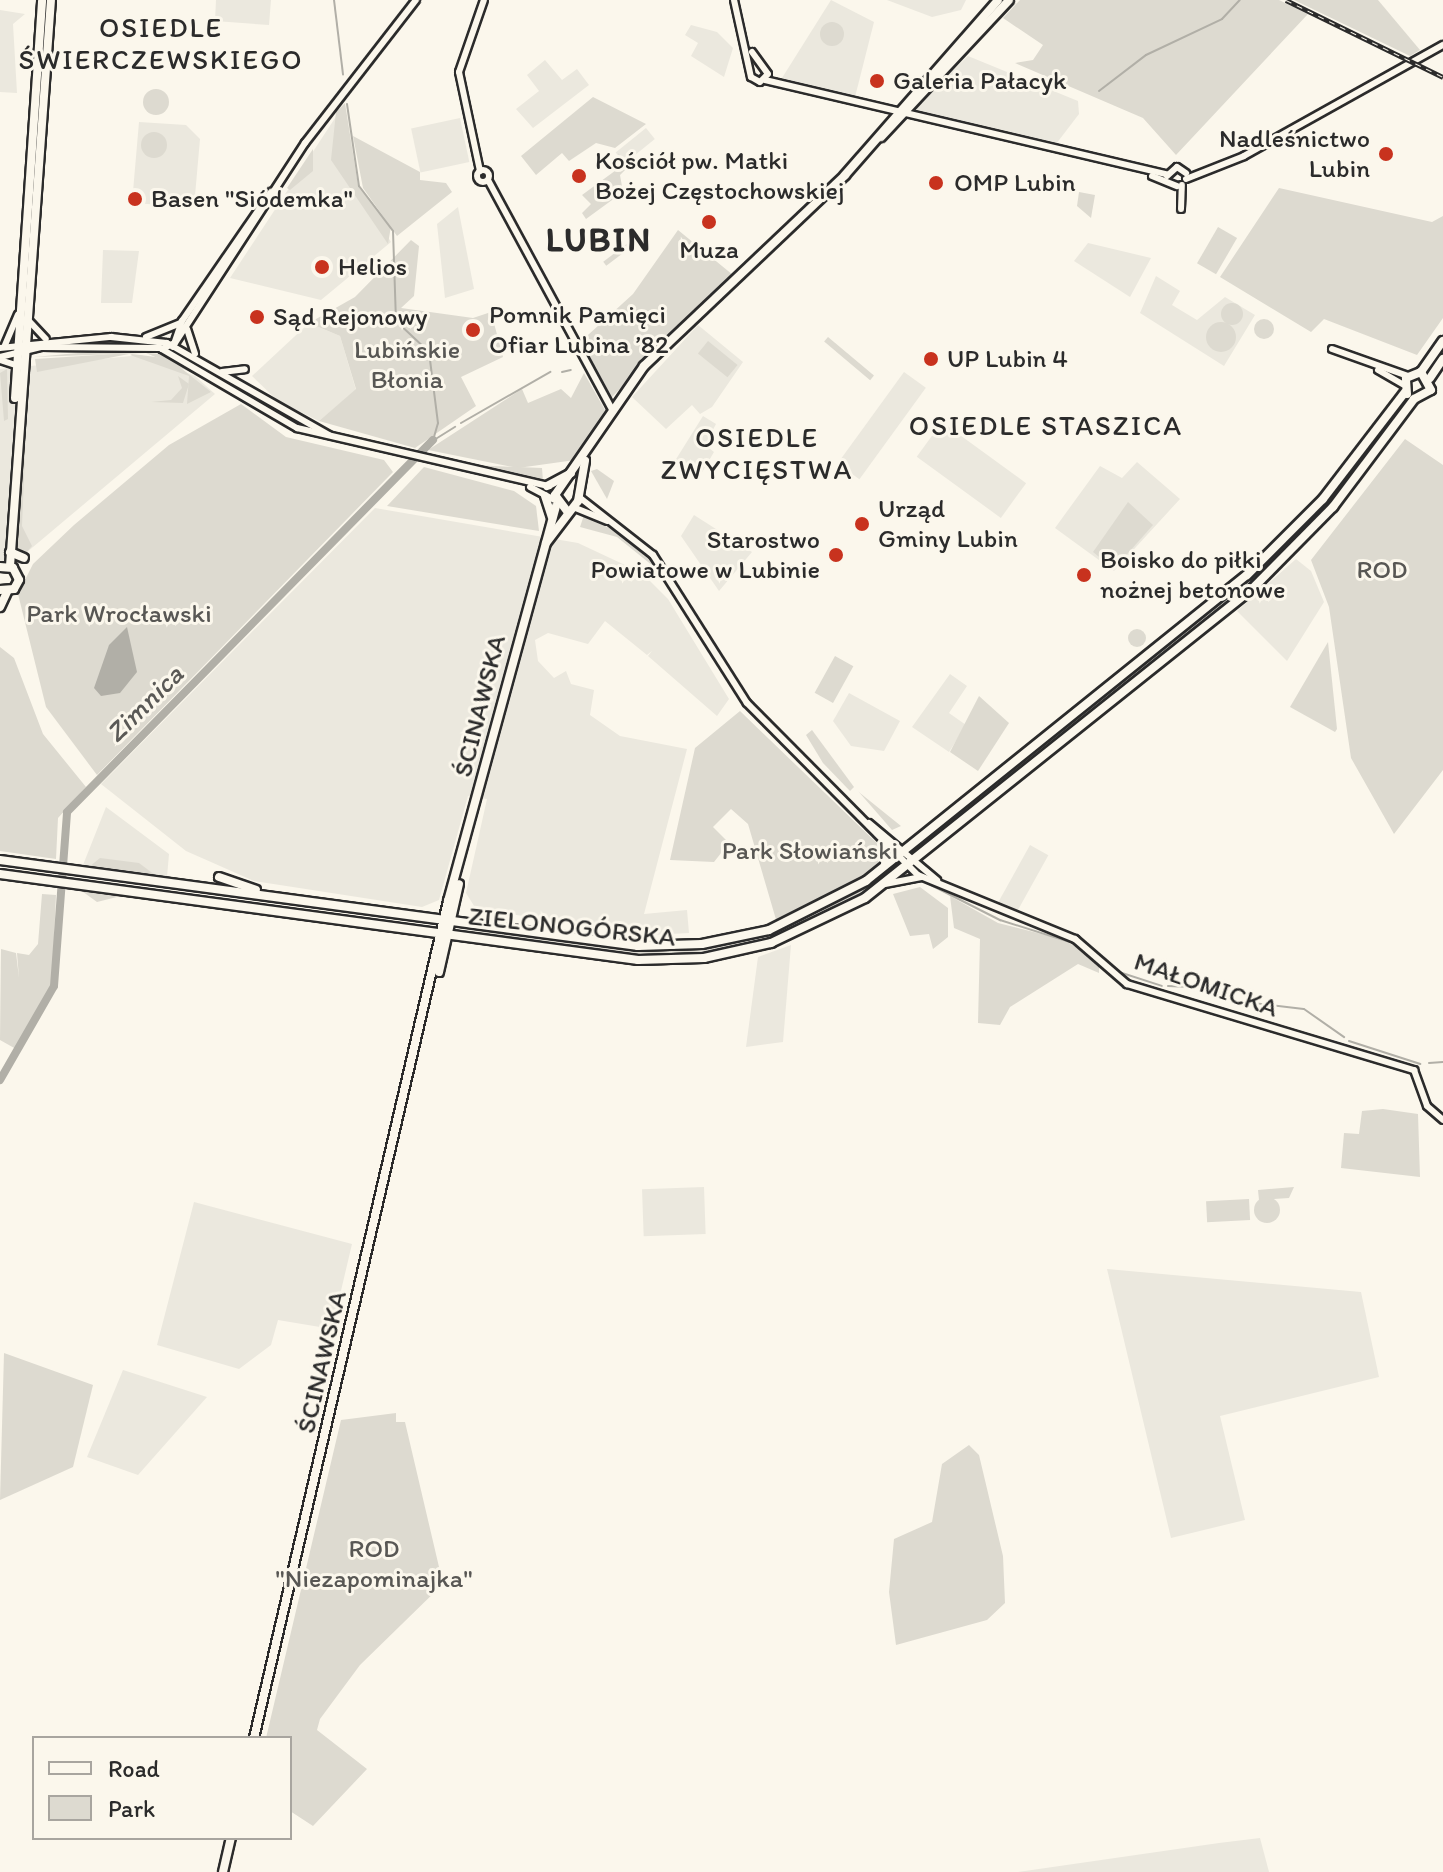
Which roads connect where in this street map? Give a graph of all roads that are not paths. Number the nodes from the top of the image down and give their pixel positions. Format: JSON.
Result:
{"nodes":[{"id":1,"x":42,"y":0,"type":"edge"},
{"id":2,"x":51,"y":0,"type":"edge"},
{"id":3,"x":416,"y":0,"type":"edge"},
{"id":4,"x":484,"y":0,"type":"edge"},
{"id":5,"x":734,"y":0,"type":"edge"},
{"id":6,"x":998,"y":0,"type":"edge"},
{"id":7,"x":1009,"y":0,"type":"edge"},
{"id":8,"x":1443,"y":48,"type":"edge"},
{"id":9,"x":756,"y":66,"type":"junction"},
{"id":10,"x":766,"y":77,"type":"junction"},
{"id":11,"x":899,"y":115,"type":"junction"},
{"id":12,"x":1168,"y":177,"type":"junction"},
{"id":13,"x":1183,"y":181,"type":"junction"},
{"id":14,"x":1181,"y":208,"type":"dead end"},
{"id":15,"x":23,"y":310,"type":"junction"},
{"id":16,"x":185,"y":323,"type":"junction"},
{"id":17,"x":142,"y":338,"type":"junction"},
{"id":18,"x":53,"y":340,"type":"junction"},
{"id":19,"x":1443,"y":341,"type":"edge"},
{"id":20,"x":172,"y":345,"type":"junction"},
{"id":21,"x":20,"y":346,"type":"junction"},
{"id":22,"x":2,"y":347,"type":"edge"},
{"id":23,"x":162,"y":349,"type":"junction"},
{"id":24,"x":1332,"y":349,"type":"dead end"},
{"id":25,"x":176,"y":353,"type":"junction"},
{"id":26,"x":197,"y":356,"type":"junction"},
{"id":27,"x":0,"y":359,"type":"edge"},
{"id":28,"x":1443,"y":359,"type":"edge"},
{"id":29,"x":15,"y":365,"type":"junction"},
{"id":30,"x":245,"y":369,"type":"dead end"},
{"id":31,"x":222,"y":372,"type":"junction"},
{"id":32,"x":1421,"y":372,"type":"junction"},
{"id":33,"x":1430,"y":378,"type":"junction"},
{"id":34,"x":1406,"y":384,"type":"junction"},
{"id":35,"x":1414,"y":399,"type":"junction"},
{"id":36,"x":613,"y":411,"type":"junction"},
{"id":37,"x":17,"y":415,"type":"junction"},
{"id":38,"x":332,"y":436,"type":"junction"},
{"id":39,"x":585,"y":458,"type":"junction"},
{"id":40,"x":575,"y":470,"type":"junction"},
{"id":41,"x":564,"y":486,"type":"junction"},
{"id":42,"x":546,"y":491,"type":"junction"},
{"id":43,"x":578,"y":494,"type":"junction"},
{"id":44,"x":555,"y":503,"type":"junction"},
{"id":45,"x":570,"y":509,"type":"junction"},
{"id":46,"x":552,"y":517,"type":"junction"},
{"id":47,"x":614,"y":524,"type":"junction"},
{"id":48,"x":10,"y":535,"type":"junction"},
{"id":49,"x":546,"y":543,"type":"junction"},
{"id":50,"x":10,"y":552,"type":"junction"},
{"id":51,"x":24,"y":558,"type":"dead end"},
{"id":52,"x":5,"y":566,"type":"edge"},
{"id":53,"x":3,"y":591,"type":"edge"},
{"id":54,"x":0,"y":607,"type":"edge"},
{"id":55,"x":866,"y":821,"type":"junction"},
{"id":56,"x":885,"y":842,"type":"junction"},
{"id":57,"x":901,"y":853,"type":"junction"},
{"id":58,"x":0,"y":860,"type":"edge"},
{"id":59,"x":910,"y":863,"type":"junction"},
{"id":60,"x":883,"y":867,"type":"junction"},
{"id":61,"x":0,"y":874,"type":"edge"},
{"id":62,"x":219,"y":877,"type":"dead end"},
{"id":63,"x":921,"y":877,"type":"junction"},
{"id":64,"x":882,"y":885,"type":"junction"},
{"id":65,"x":945,"y":886,"type":"junction"},
{"id":66,"x":271,"y":896,"type":"junction"},
{"id":67,"x":452,"y":903,"type":"junction"},
{"id":68,"x":425,"y":917,"type":"junction"},
{"id":69,"x":448,"y":920,"type":"junction"},
{"id":70,"x":479,"y":924,"type":"junction"},
{"id":71,"x":424,"y":930,"type":"junction"},
{"id":72,"x":445,"y":933,"type":"junction"},
{"id":73,"x":468,"y":936,"type":"junction"},
{"id":74,"x":440,"y":953,"type":"junction"},
{"id":75,"x":1443,"y":1120,"type":"edge"},
{"id":76,"x":254,"y":1736,"type":"edge"},
{"id":77,"x":231,"y":1840,"type":"edge"},
{"id":78,"x":223,"y":1872,"type":"edge"}],
"edges":[{"from":1,"to":15,"type":"main road"},
{"from":2,"to":15,"type":"main road"},
{"from":3,"to":16,"type":"street"},
{"from":4,"to":36,"type":"street"},
{"from":5,"to":9,"type":"street"},
{"from":6,"to":11,"type":"main road"},
{"from":7,"to":11,"type":"main road"},
{"from":8,"to":13,"type":"street"},
{"from":9,"to":10,"type":"street"},
{"from":9,"to":10,"type":"street"},
{"from":10,"to":11,"type":"street"},
{"from":11,"to":12,"type":"street"},
{"from":11,"to":36,"type":"main road"},
{"from":12,"to":13,"type":"street"},
{"from":12,"to":13,"type":"street"},
{"from":13,"to":14,"type":"street"},
{"from":15,"to":18,"type":"street"},
{"from":15,"to":21,"type":"main road"},
{"from":15,"to":22,"type":"street"},
{"from":16,"to":17,"type":"street"},
{"from":16,"to":20,"type":"street"},
{"from":16,"to":26,"type":"street"},
{"from":17,"to":18,"type":"street"},
{"from":17,"to":20,"type":"street"},
{"from":18,"to":21,"type":"street"},
{"from":19,"to":32,"type":"main road"},
{"from":20,"to":23,"type":"street"},
{"from":20,"to":25,"type":"street"},
{"from":20,"to":26,"type":"street"},
{"from":21,"to":22,"type":"street"},
{"from":21,"to":23,"type":"street"},
{"from":21,"to":27,"type":"street"},
{"from":21,"to":29,"type":"main road"},
{"from":21,"to":37,"type":"main road"},
{"from":23,"to":25,"type":"street"},
{"from":24,"to":34,"type":"street"},
{"from":25,"to":38,"type":"street"},
{"from":26,"to":31,"type":"street"},
{"from":27,"to":29,"type":"street"},
{"from":28,"to":33,"type":"main road"},
{"from":29,"to":37,"type":"main road"},
{"from":30,"to":31,"type":"street"},
{"from":31,"to":38,"type":"street"},
{"from":32,"to":33,"type":"main road"},
{"from":32,"to":34,"type":"main road"},
{"from":33,"to":35,"type":"main road","name":"ZIELONOGÓRSKA"},
{"from":34,"to":35,"type":"main road"},
{"from":34,"to":57,"type":"main road","name":"ZIELONOGÓRSKA"},
{"from":35,"to":59,"type":"main road","name":"ZIELONOGÓRSKA"},
{"from":36,"to":39,"type":"main road"},
{"from":37,"to":48,"type":"main road"},
{"from":38,"to":42,"type":"street"},
{"from":39,"to":40,"type":"main road"},
{"from":39,"to":43,"type":"main road"},
{"from":40,"to":41,"type":"main road","name":"ŚCINAWSKA"},
{"from":40,"to":42,"type":"main road"},
{"from":41,"to":42,"type":"street"},
{"from":41,"to":43,"type":"main road"},
{"from":41,"to":44,"type":"main road","name":"ŚCINAWSKA"},
{"from":42,"to":44,"type":"street"},
{"from":42,"to":46,"type":"main road"},
{"from":43,"to":45,"type":"main road","name":"ŚCINAWSKA"},
{"from":43,"to":47,"type":"street"},
{"from":44,"to":45,"type":"main road"},
{"from":44,"to":46,"type":"main road","name":"ŚCINAWSKA"},
{"from":45,"to":47,"type":"street"},
{"from":45,"to":49,"type":"main road","name":"ŚCINAWSKA"},
{"from":46,"to":49,"type":"main road","name":"ŚCINAWSKA"},
{"from":47,"to":55,"type":"street"},
{"from":48,"to":50,"type":"main road"},
{"from":48,"to":52,"type":"main road"},
{"from":49,"to":67,"type":"main road","name":"ŚCINAWSKA"},
{"from":50,"to":51,"type":"main road"},
{"from":50,"to":52,"type":"main road"},
{"from":52,"to":53,"type":"main road"},
{"from":53,"to":54,"type":"main road"},
{"from":55,"to":56,"type":"street"},
{"from":55,"to":57,"type":"street"},
{"from":56,"to":57,"type":"street"},
{"from":56,"to":60,"type":"street"},
{"from":57,"to":59,"type":"street"},
{"from":57,"to":60,"type":"main road","name":"ZIELONOGÓRSKA"},
{"from":58,"to":66,"type":"main road","name":"ZIELONOGÓRSKA"},
{"from":59,"to":63,"type":"street","name":"MAŁOMICKA"},
{"from":59,"to":64,"type":"main road","name":"ZIELONOGÓRSKA"},
{"from":59,"to":65,"type":"street","name":"MAŁOMICKA"},
{"from":60,"to":70,"type":"main road","name":"ZIELONOGÓRSKA"},
{"from":61,"to":71,"type":"main road","name":"ZIELONOGÓRSKA"},
{"from":62,"to":66,"type":"main road"},
{"from":63,"to":64,"type":"street"},
{"from":63,"to":65,"type":"street","name":"MAŁOMICKA"},
{"from":64,"to":73,"type":"main road","name":"ZIELONOGÓRSKA"},
{"from":65,"to":75,"type":"street","name":"MAŁOMICKA"},
{"from":66,"to":68,"type":"main road","name":"ZIELONOGÓRSKA"},
{"from":67,"to":68,"type":"main road"},
{"from":67,"to":69,"type":"main road","name":"ŚCINAWSKA"},
{"from":67,"to":70,"type":"main road"},
{"from":68,"to":69,"type":"main road","name":"ZIELONOGÓRSKA"},
{"from":69,"to":70,"type":"main road","name":"ZIELONOGÓRSKA"},
{"from":69,"to":72,"type":"main road","name":"ŚCINAWSKA"},
{"from":71,"to":72,"type":"main road","name":"ZIELONOGÓRSKA"},
{"from":71,"to":74,"type":"main road"},
{"from":72,"to":73,"type":"main road","name":"ZIELONOGÓRSKA"},
{"from":72,"to":74,"type":"main road","name":"ŚCINAWSKA"},
{"from":73,"to":74,"type":"main road"},
{"from":74,"to":76,"type":"main road","name":"ŚCINAWSKA"},
{"from":77,"to":78,"type":"main road"}]}
